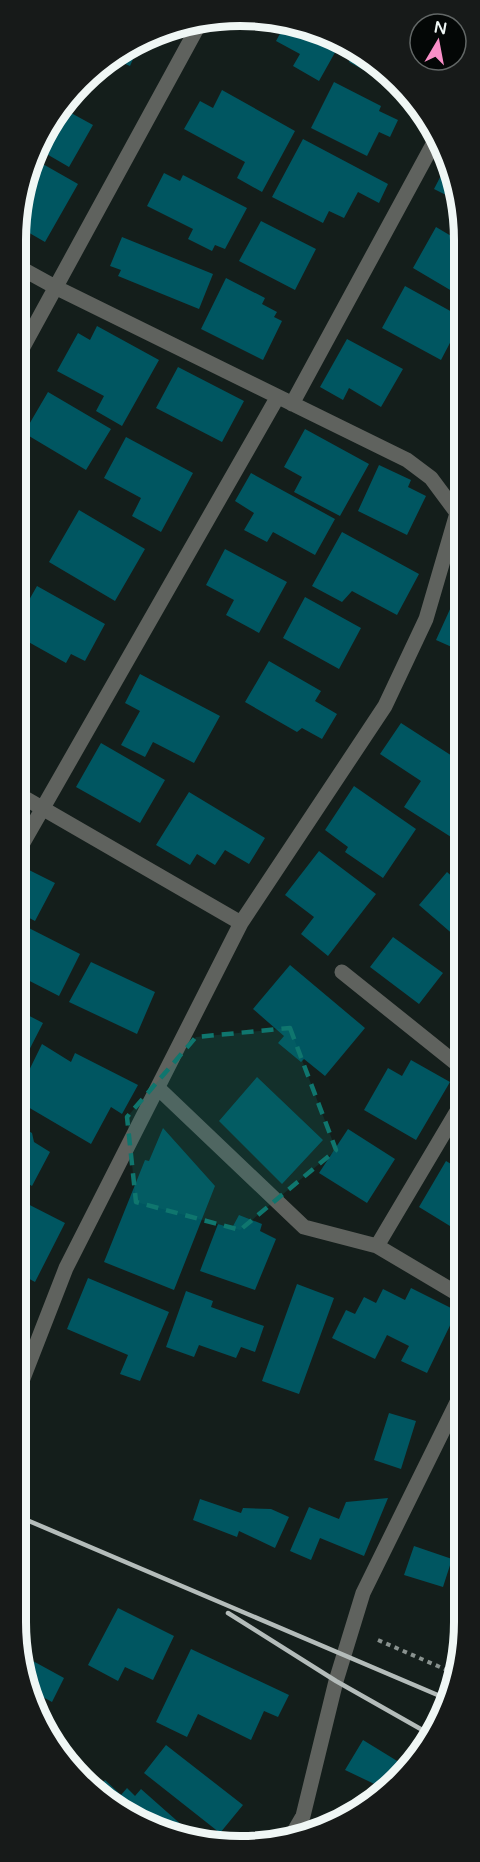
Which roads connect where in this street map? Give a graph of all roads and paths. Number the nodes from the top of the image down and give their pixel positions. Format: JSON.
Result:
{"nodes":[{"id":1,"x":196,"y":30,"type":"edge"},
{"id":2,"x":432,"y":146,"type":"edge"},
{"id":3,"x":26,"y":271,"type":"edge"},
{"id":4,"x":57,"y":288,"type":"junction"},
{"id":5,"x":26,"y":342,"type":"edge"},
{"id":6,"x":278,"y":398,"type":"junction"},
{"id":7,"x":292,"y":404,"type":"junction"},
{"id":8,"x":454,"y":509,"type":"edge"},
{"id":9,"x":454,"y":523,"type":"edge"},
{"id":10,"x":26,"y":799,"type":"edge"},
{"id":11,"x":43,"y":808,"type":"junction"},
{"id":12,"x":26,"y":838,"type":"edge"},
{"id":13,"x":241,"y":923,"type":"junction"},
{"id":14,"x":342,"y":972,"type":"dead end"},
{"id":15,"x":454,"y":1062,"type":"edge"},
{"id":16,"x":158,"y":1088,"type":"junction"},
{"id":17,"x":454,"y":1116,"type":"edge"},
{"id":18,"x":377,"y":1246,"type":"junction"},
{"id":19,"x":454,"y":1292,"type":"edge"},
{"id":20,"x":26,"y":1371,"type":"edge"},
{"id":21,"x":454,"y":1408,"type":"edge"},
{"id":22,"x":352,"y":1629,"type":"junction"},
{"id":23,"x":449,"y":1671,"type":"edge"},
{"id":24,"x":295,"y":1829,"type":"edge"}],
"edges":[{"from":1,"to":4,"type":"street"},
{"from":2,"to":7,"type":"street"},
{"from":3,"to":4,"type":"street"},
{"from":4,"to":5,"type":"street"},
{"from":4,"to":6,"type":"street"},
{"from":6,"to":7,"type":"street"},
{"from":6,"to":11,"type":"street"},
{"from":7,"to":8,"type":"street"},
{"from":9,"to":13,"type":"street"},
{"from":10,"to":11,"type":"street"},
{"from":11,"to":12,"type":"street"},
{"from":11,"to":13,"type":"street"},
{"from":13,"to":16,"type":"street"},
{"from":14,"to":15,"type":"street"},
{"from":16,"to":18,"type":"street"},
{"from":16,"to":20,"type":"street"},
{"from":17,"to":18,"type":"street"},
{"from":18,"to":19,"type":"street"},
{"from":21,"to":22,"type":"street"},
{"from":22,"to":23,"type":"path"},
{"from":22,"to":24,"type":"street"}]}
